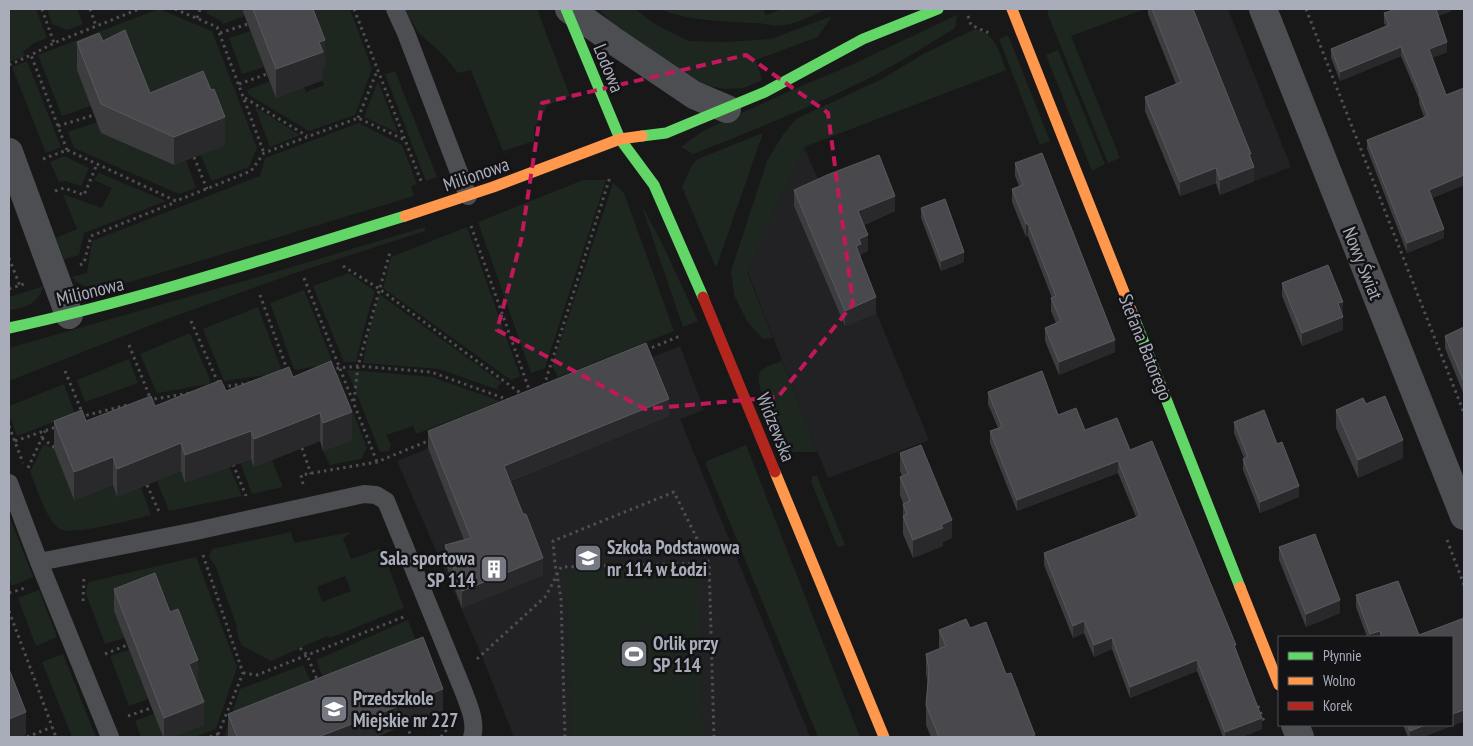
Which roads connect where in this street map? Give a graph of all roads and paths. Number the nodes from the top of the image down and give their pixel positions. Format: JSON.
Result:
{"nodes":[{"id":1,"x":42,"y":9,"type":"edge"},
{"id":2,"x":90,"y":9,"type":"edge"},
{"id":3,"x":139,"y":9,"type":"edge"},
{"id":4,"x":175,"y":9,"type":"edge"},
{"id":5,"x":200,"y":9,"type":"edge"},
{"id":6,"x":354,"y":9,"type":"edge"},
{"id":7,"x":395,"y":9,"type":"edge"},
{"id":8,"x":568,"y":9,"type":"edge"},
{"id":9,"x":938,"y":9,"type":"edge"},
{"id":10,"x":1012,"y":9,"type":"edge"},
{"id":11,"x":1263,"y":9,"type":"edge"},
{"id":12,"x":1306,"y":9,"type":"edge"},
{"id":13,"x":197,"y":18,"type":"junction"},
{"id":14,"x":248,"y":24,"type":"dead end"},
{"id":15,"x":96,"y":26,"type":"junction"},
{"id":16,"x":220,"y":33,"type":"junction"},
{"id":17,"x":54,"y":43,"type":"junction"},
{"id":18,"x":31,"y":55,"type":"junction"},
{"id":19,"x":9,"y":65,"type":"edge"},
{"id":20,"x":377,"y":71,"type":"junction"},
{"id":21,"x":267,"y":74,"type":"edge"},
{"id":22,"x":239,"y":84,"type":"junction"},
{"id":23,"x":244,"y":98,"type":"junction"},
{"id":24,"x":726,"y":110,"type":"junction"},
{"id":25,"x":94,"y":115,"type":"edge"},
{"id":26,"x":358,"y":118,"type":"junction"},
{"id":27,"x":58,"y":126,"type":"junction"},
{"id":28,"x":308,"y":136,"type":"junction"},
{"id":29,"x":620,"y":139,"type":"junction"},
{"id":30,"x":405,"y":140,"type":"junction"},
{"id":31,"x":68,"y":150,"type":"junction"},
{"id":32,"x":264,"y":153,"type":"junction"},
{"id":33,"x":194,"y":157,"type":"edge"},
{"id":34,"x":12,"y":161,"type":"edge"},
{"id":35,"x":97,"y":164,"type":"junction"},
{"id":36,"x":610,"y":177,"type":"dead end"},
{"id":37,"x":207,"y":189,"type":"junction"},
{"id":38,"x":468,"y":196,"type":"junction"},
{"id":39,"x":176,"y":201,"type":"junction"},
{"id":40,"x":28,"y":202,"type":"junction"},
{"id":41,"x":430,"y":209,"type":"junction"},
{"id":42,"x":469,"y":218,"type":"dead end"},
{"id":43,"x":390,"y":249,"type":"dead end"},
{"id":44,"x":9,"y":258,"type":"edge"},
{"id":45,"x":84,"y":263,"type":"dead end"},
{"id":46,"x":340,"y":265,"type":"dead end"},
{"id":47,"x":304,"y":278,"type":"dead end"},
{"id":48,"x":20,"y":286,"type":"dead end"},
{"id":49,"x":378,"y":288,"type":"junction"},
{"id":50,"x":260,"y":295,"type":"dead end"},
{"id":51,"x":69,"y":315,"type":"junction"},
{"id":52,"x":191,"y":321,"type":"dead end"},
{"id":53,"x":9,"y":328,"type":"edge"},
{"id":54,"x":680,"y":336,"type":"dead end"},
{"id":55,"x":130,"y":345,"type":"dead end"},
{"id":56,"x":644,"y":350,"type":"edge"},
{"id":57,"x":358,"y":366,"type":"junction"},
{"id":58,"x":341,"y":368,"type":"junction"},
{"id":59,"x":65,"y":370,"type":"dead end"},
{"id":60,"x":324,"y":371,"type":"edge"},
{"id":61,"x":290,"y":376,"type":"edge"},
{"id":62,"x":255,"y":382,"type":"edge"},
{"id":63,"x":553,"y":385,"type":"edge"},
{"id":64,"x":220,"y":388,"type":"junction"},
{"id":65,"x":537,"y":390,"type":"edge"},
{"id":66,"x":200,"y":391,"type":"edge"},
{"id":67,"x":530,"y":392,"type":"junction"},
{"id":68,"x":223,"y":395,"type":"edge"},
{"id":69,"x":524,"y":395,"type":"junction"},
{"id":70,"x":533,"y":398,"type":"edge"},
{"id":71,"x":151,"y":400,"type":"junction"},
{"id":72,"x":510,"y":400,"type":"junction"},
{"id":73,"x":142,"y":402,"type":"edge"},
{"id":74,"x":354,"y":402,"type":"junction"},
{"id":75,"x":132,"y":404,"type":"edge"},
{"id":76,"x":507,"y":405,"type":"edge"},
{"id":77,"x":154,"y":408,"type":"edge"},
{"id":78,"x":1464,"y":413,"type":"edge"},
{"id":79,"x":84,"y":416,"type":"junction"},
{"id":80,"x":76,"y":419,"type":"edge"},
{"id":81,"x":87,"y":424,"type":"edge"},
{"id":82,"x":61,"y":425,"type":"edge"},
{"id":83,"x":9,"y":426,"type":"edge"},
{"id":84,"x":45,"y":430,"type":"junction"},
{"id":85,"x":42,"y":438,"type":"junction"},
{"id":86,"x":433,"y":439,"type":"edge"},
{"id":87,"x":14,"y":441,"type":"junction"},
{"id":88,"x":56,"y":448,"type":"edge"},
{"id":89,"x":302,"y":448,"type":"edge"},
{"id":90,"x":377,"y":462,"type":"junction"},
{"id":91,"x":233,"y":464,"type":"edge"},
{"id":92,"x":311,"y":474,"type":"junction"},
{"id":93,"x":9,"y":483,"type":"edge"},
{"id":94,"x":147,"y":485,"type":"edge"},
{"id":95,"x":298,"y":489,"type":"dead end"},
{"id":96,"x":238,"y":501,"type":"dead end"},
{"id":97,"x":1464,"y":516,"type":"edge"},
{"id":98,"x":161,"y":517,"type":"dead end"},
{"id":99,"x":196,"y":531,"type":"junction"},
{"id":100,"x":39,"y":562,"type":"junction"},
{"id":101,"x":709,"y":563,"type":"junction"},
{"id":102,"x":86,"y":574,"type":"dead end"},
{"id":103,"x":557,"y":575,"type":"junction"},
{"id":104,"x":86,"y":606,"type":"dead end"},
{"id":105,"x":429,"y":607,"type":"junction"},
{"id":106,"x":9,"y":611,"type":"edge"},
{"id":107,"x":127,"y":645,"type":"edge"},
{"id":108,"x":102,"y":646,"type":"dead end"},
{"id":109,"x":300,"y":648,"type":"dead end"},
{"id":110,"x":105,"y":654,"type":"junction"},
{"id":111,"x":482,"y":654,"type":"dead end"},
{"id":112,"x":307,"y":655,"type":"junction"},
{"id":113,"x":108,"y":663,"type":"dead end"},
{"id":114,"x":243,"y":673,"type":"junction"},
{"id":115,"x":1278,"y":682,"type":"edge"},
{"id":116,"x":319,"y":685,"type":"edge"},
{"id":117,"x":152,"y":708,"type":"edge"},
{"id":118,"x":131,"y":723,"type":"dead end"},
{"id":119,"x":407,"y":725,"type":"edge"},
{"id":120,"x":52,"y":727,"type":"junction"},
{"id":121,"x":218,"y":736,"type":"edge"},
{"id":122,"x":27,"y":737,"type":"edge"},
{"id":123,"x":56,"y":737,"type":"edge"},
{"id":124,"x":110,"y":737,"type":"edge"},
{"id":125,"x":210,"y":737,"type":"edge"},
{"id":126,"x":411,"y":737,"type":"edge"},
{"id":127,"x":472,"y":737,"type":"edge"},
{"id":128,"x":565,"y":737,"type":"edge"},
{"id":129,"x":714,"y":737,"type":"edge"},
{"id":130,"x":884,"y":737,"type":"edge"}],
"edges":[{"from":1,"to":17,"type":"path"},
{"from":2,"to":15,"type":"path"},
{"from":3,"to":15,"type":"path"},
{"from":4,"to":13,"type":"path"},
{"from":5,"to":13,"type":"path"},
{"from":6,"to":20,"type":"path"},
{"from":7,"to":38,"type":"lane"},
{"from":8,"to":24,"type":"street"},
{"from":8,"to":29,"type":"street","name":"Lodowa"},
{"from":9,"to":24,"type":"street","name":"Milionowa"},
{"from":10,"to":115,"type":"street","name":"Stefana Batorego"},
{"from":11,"to":97,"type":"street","name":"Nowy Świat"},
{"from":12,"to":78,"type":"path"},
{"from":13,"to":16,"type":"path"},
{"from":14,"to":16,"type":"path"},
{"from":15,"to":17,"type":"path"},
{"from":16,"to":22,"type":"path"},
{"from":17,"to":18,"type":"path"},
{"from":18,"to":19,"type":"path"},
{"from":18,"to":27,"type":"path"},
{"from":20,"to":26,"type":"path"},
{"from":20,"to":30,"type":"path"},
{"from":21,"to":22,"type":"path"},
{"from":22,"to":23,"type":"path"},
{"from":23,"to":28,"type":"path"},
{"from":23,"to":32,"type":"path"},
{"from":24,"to":29,"type":"street","name":"Milionowa"},
{"from":25,"to":27,"type":"path"},
{"from":26,"to":28,"type":"path"},
{"from":26,"to":30,"type":"path"},
{"from":27,"to":31,"type":"path"},
{"from":28,"to":32,"type":"path"},
{"from":29,"to":38,"type":"street","name":"Milionowa"},
{"from":29,"to":130,"type":"street","name":"Widzewska"},
{"from":30,"to":41,"type":"path"},
{"from":31,"to":34,"type":"path"},
{"from":31,"to":35,"type":"path"},
{"from":32,"to":37,"type":"path"},
{"from":33,"to":37,"type":"path"},
{"from":34,"to":40,"type":"street"},
{"from":35,"to":39,"type":"path"},
{"from":35,"to":40,"type":"path"},
{"from":36,"to":63,"type":"path"},
{"from":37,"to":39,"type":"path"},
{"from":38,"to":41,"type":"street","name":"Milionowa"},
{"from":39,"to":45,"type":"path"},
{"from":40,"to":51,"type":"street"},
{"from":41,"to":51,"type":"street","name":"Milionowa"},
{"from":42,"to":67,"type":"path"},
{"from":43,"to":49,"type":"path"},
{"from":44,"to":48,"type":"path"},
{"from":46,"to":49,"type":"path"},
{"from":47,"to":58,"type":"path"},
{"from":49,"to":57,"type":"path"},
{"from":49,"to":69,"type":"path"},
{"from":50,"to":61,"type":"path"},
{"from":51,"to":53,"type":"street","name":"Milionowa"},
{"from":52,"to":64,"type":"path"},
{"from":54,"to":56,"type":"path"},
{"from":55,"to":71,"type":"path"},
{"from":57,"to":58,"type":"path"},
{"from":57,"to":72,"type":"path"},
{"from":57,"to":74,"type":"path"},
{"from":58,"to":60,"type":"path"},
{"from":58,"to":74,"type":"path"},
{"from":59,"to":79,"type":"path"},
{"from":62,"to":64,"type":"path"},
{"from":64,"to":68,"type":"path"},
{"from":65,"to":67,"type":"path"},
{"from":66,"to":71,"type":"path"},
{"from":67,"to":69,"type":"path"},
{"from":67,"to":70,"type":"path"},
{"from":69,"to":72,"type":"path"},
{"from":71,"to":73,"type":"path"},
{"from":71,"to":77,"type":"path"},
{"from":72,"to":76,"type":"path"},
{"from":74,"to":90,"type":"path"},
{"from":75,"to":79,"type":"path"},
{"from":79,"to":80,"type":"path"},
{"from":79,"to":81,"type":"path"},
{"from":82,"to":84,"type":"path"},
{"from":83,"to":87,"type":"path"},
{"from":84,"to":85,"type":"path"},
{"from":84,"to":87,"type":"path"},
{"from":85,"to":87,"type":"path"},
{"from":85,"to":88,"type":"path"},
{"from":86,"to":90,"type":"path"},
{"from":89,"to":92,"type":"path"},
{"from":90,"to":92,"type":"path"},
{"from":91,"to":96,"type":"path"},
{"from":92,"to":95,"type":"path"},
{"from":93,"to":100,"type":"lane"},
{"from":94,"to":98,"type":"path"},
{"from":99,"to":100,"type":"lane"},
{"from":99,"to":105,"type":"lane"},
{"from":99,"to":114,"type":"path"},
{"from":100,"to":124,"type":"lane"},
{"from":101,"to":103,"type":"path"},
{"from":101,"to":103,"type":"path"},
{"from":101,"to":129,"type":"path"},
{"from":102,"to":104,"type":"path"},
{"from":103,"to":111,"type":"path"},
{"from":103,"to":128,"type":"path"},
{"from":105,"to":112,"type":"path"},
{"from":105,"to":127,"type":"lane"},
{"from":106,"to":120,"type":"path"},
{"from":107,"to":110,"type":"path"},
{"from":108,"to":110,"type":"path"},
{"from":109,"to":112,"type":"path"},
{"from":110,"to":113,"type":"path"},
{"from":112,"to":114,"type":"path"},
{"from":112,"to":116,"type":"path"},
{"from":114,"to":121,"type":"path"},
{"from":117,"to":118,"type":"path"},
{"from":119,"to":126,"type":"path"},
{"from":120,"to":122,"type":"path"},
{"from":120,"to":123,"type":"path"},
{"from":121,"to":125,"type":"path"}]}
